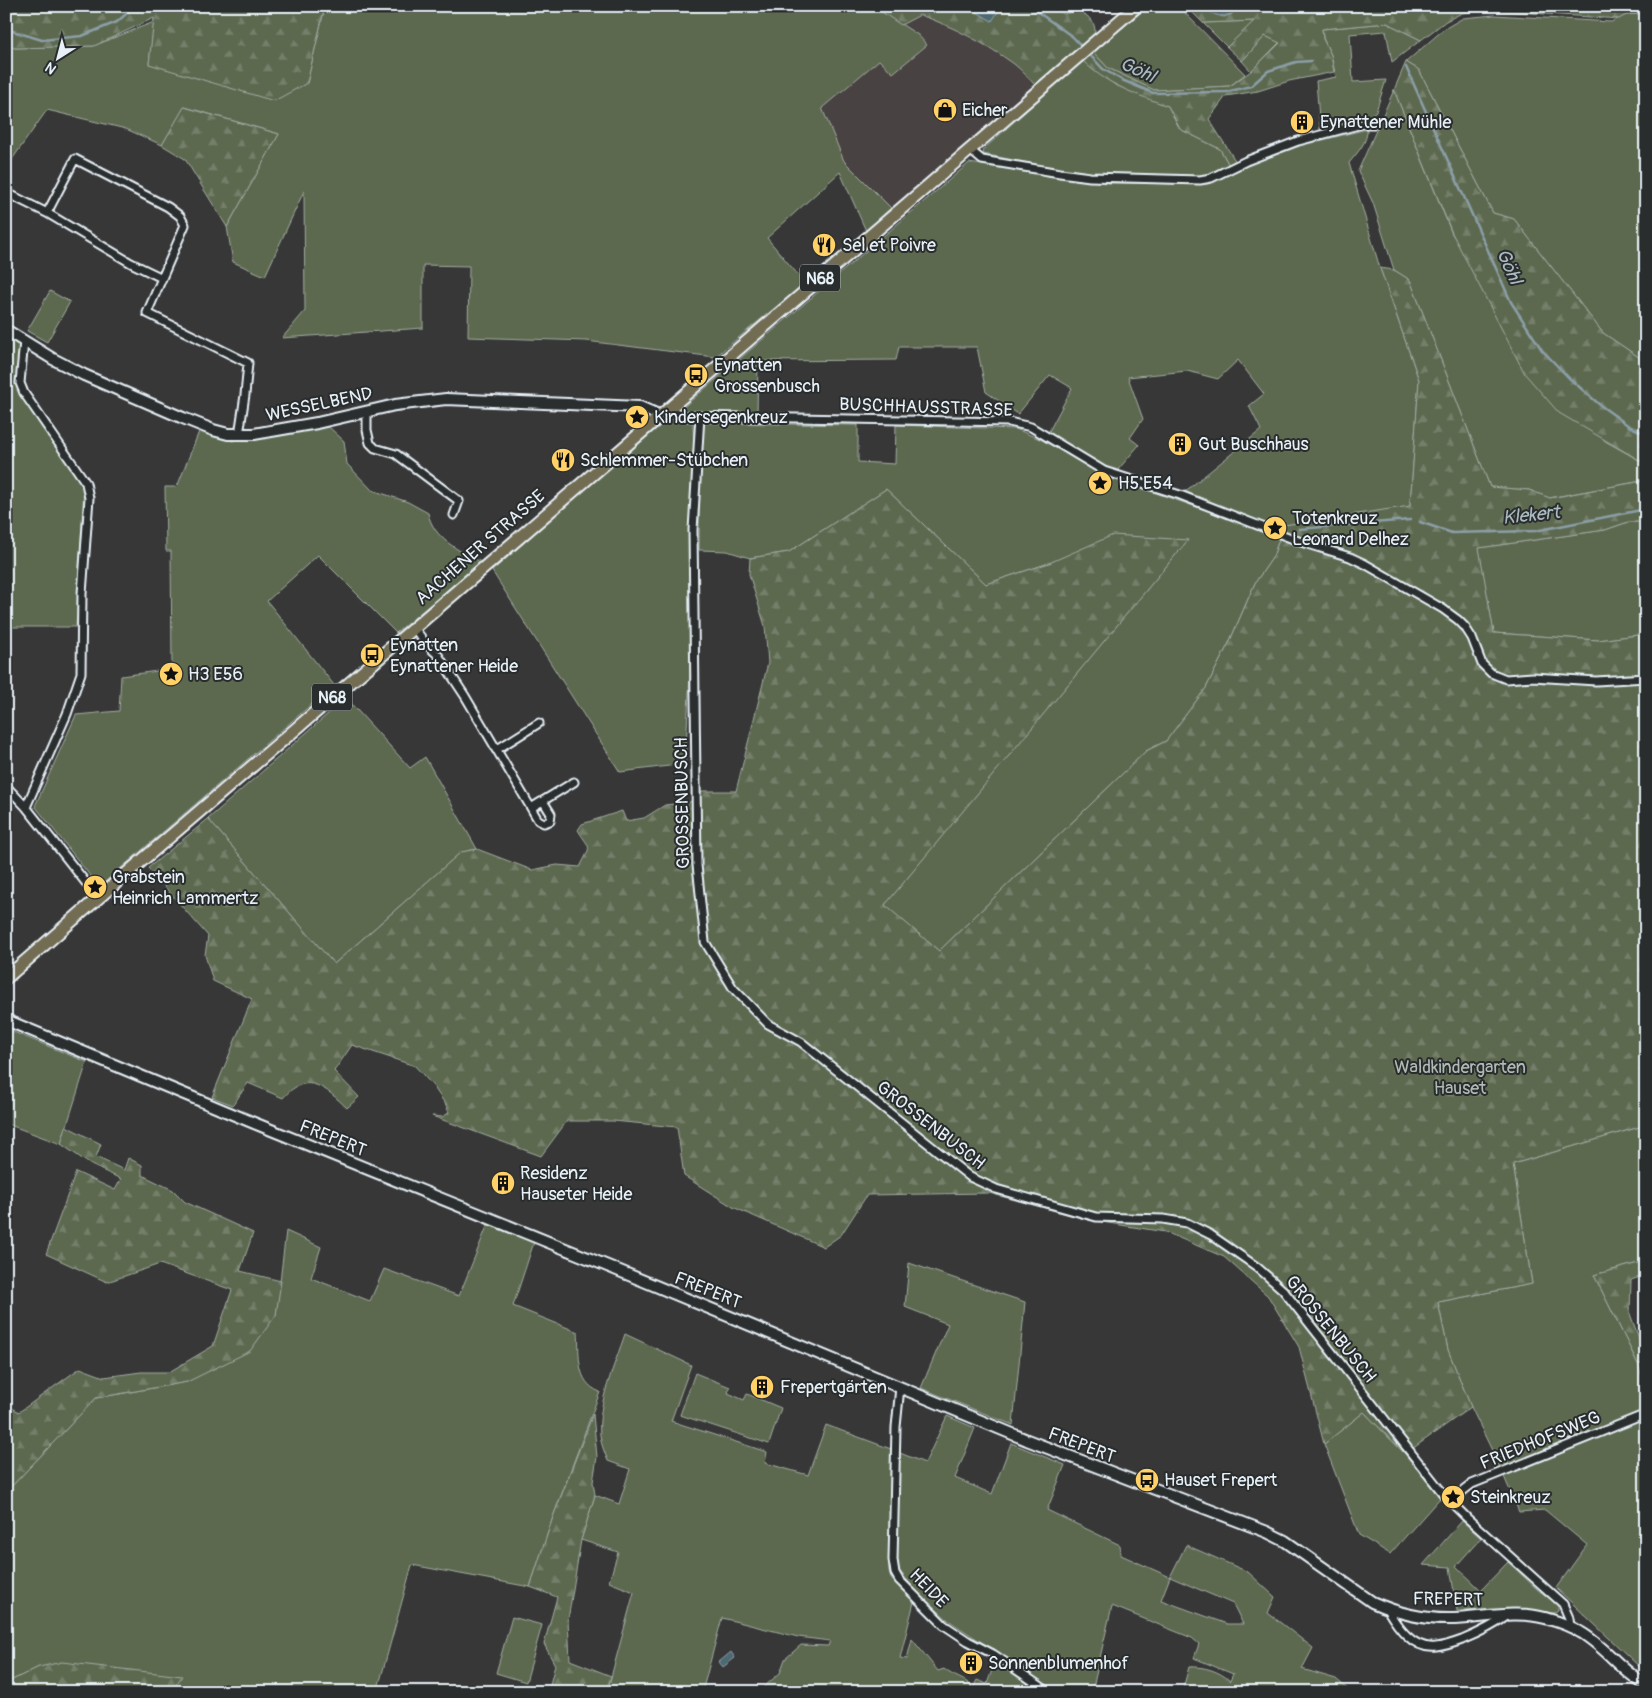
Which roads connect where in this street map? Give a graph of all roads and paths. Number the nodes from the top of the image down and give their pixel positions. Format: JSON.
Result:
{"nodes":[{"id":1,"x":1137,"y":6,"type":"edge"},
{"id":2,"x":1374,"y":124,"type":"dead end"},
{"id":3,"x":970,"y":150,"type":"junction"},
{"id":4,"x":7,"y":193,"type":"edge"},
{"id":5,"x":46,"y":213,"type":"junction"},
{"id":6,"x":162,"y":278,"type":"junction"},
{"id":7,"x":6,"y":330,"type":"edge"},
{"id":8,"x":24,"y":341,"type":"junction"},
{"id":9,"x":671,"y":408,"type":"junction"},
{"id":10,"x":367,"y":412,"type":"junction"},
{"id":11,"x":700,"y":416,"type":"junction"},
{"id":12,"x":659,"y":418,"type":"junction"},
{"id":13,"x":239,"y":435,"type":"junction"},
{"id":14,"x":454,"y":516,"type":"dead end"},
{"id":15,"x":414,"y":628,"type":"junction"},
{"id":16,"x":1646,"y":678,"type":"edge"},
{"id":17,"x":539,"y":723,"type":"dead end"},
{"id":18,"x":496,"y":750,"type":"junction"},
{"id":19,"x":574,"y":782,"type":"dead end"},
{"id":20,"x":6,"y":786,"type":"edge"},
{"id":21,"x":543,"y":800,"type":"junction"},
{"id":22,"x":26,"y":807,"type":"junction"},
{"id":23,"x":531,"y":808,"type":"junction"},
{"id":24,"x":98,"y":898,"type":"junction"},
{"id":25,"x":6,"y":978,"type":"edge"},
{"id":26,"x":6,"y":1020,"type":"edge"},
{"id":27,"x":900,"y":1388,"type":"junction"},
{"id":28,"x":1646,"y":1414,"type":"edge"},
{"id":29,"x":1453,"y":1504,"type":"junction"},
{"id":30,"x":1387,"y":1609,"type":"junction"},
{"id":31,"x":1510,"y":1614,"type":"junction"},
{"id":32,"x":1570,"y":1628,"type":"junction"},
{"id":33,"x":1646,"y":1685,"type":"edge"},
{"id":34,"x":1049,"y":1692,"type":"edge"}],
"edges":[{"from":1,"to":3,"type":"main road","name":"AACHENER STRASSE","number":"N68"},
{"from":2,"to":3,"type":"street"},
{"from":3,"to":9,"type":"main road","name":"AACHENER STRASSE","number":"N68"},
{"from":4,"to":5,"type":"street"},
{"from":5,"to":6,"type":"street"},
{"from":5,"to":6,"type":"street"},
{"from":6,"to":13,"type":"street"},
{"from":7,"to":8,"type":"street","name":"WESSELBEND"},
{"from":8,"to":13,"type":"street","name":"WESSELBEND"},
{"from":8,"to":22,"type":"street"},
{"from":9,"to":11,"type":"street","name":"BUSCHHAUSSTRASSE"},
{"from":9,"to":12,"type":"main road","name":"AACHENER STRASSE","number":"N68"},
{"from":10,"to":12,"type":"street","name":"WESSELBEND"},
{"from":10,"to":13,"type":"street","name":"WESSELBEND"},
{"from":10,"to":14,"type":"street"},
{"from":11,"to":16,"type":"street","name":"BUSCHHAUSSTRASSE"},
{"from":11,"to":29,"type":"street","name":"GROSSENBUSCH"},
{"from":12,"to":15,"type":"main road","name":"AACHENER STRASSE","number":"N68"},
{"from":15,"to":18,"type":"street"},
{"from":15,"to":24,"type":"main road","name":"AACHENER STRASSE","number":"N68"},
{"from":17,"to":18,"type":"street"},
{"from":18,"to":23,"type":"street"},
{"from":19,"to":21,"type":"street"},
{"from":20,"to":22,"type":"street"},
{"from":21,"to":23,"type":"street"},
{"from":21,"to":23,"type":"street"},
{"from":22,"to":24,"type":"street"},
{"from":24,"to":25,"type":"main road","name":"AACHENER STRASSE","number":"N68"},
{"from":26,"to":27,"type":"street","name":"FREPERT"},
{"from":27,"to":30,"type":"street","name":"FREPERT"},
{"from":27,"to":34,"type":"street","name":"HEIDE"},
{"from":28,"to":29,"type":"street","name":"FRIEDHOFSWEG"},
{"from":29,"to":32,"type":"street","name":"GROSSENBUSCH"},
{"from":30,"to":31,"type":"street","name":"FREPERT"},
{"from":30,"to":31,"type":"street","name":"FREPERT"},
{"from":31,"to":32,"type":"street","name":"FREPERT"},
{"from":32,"to":33,"type":"street","name":"FREPERT"}]}
